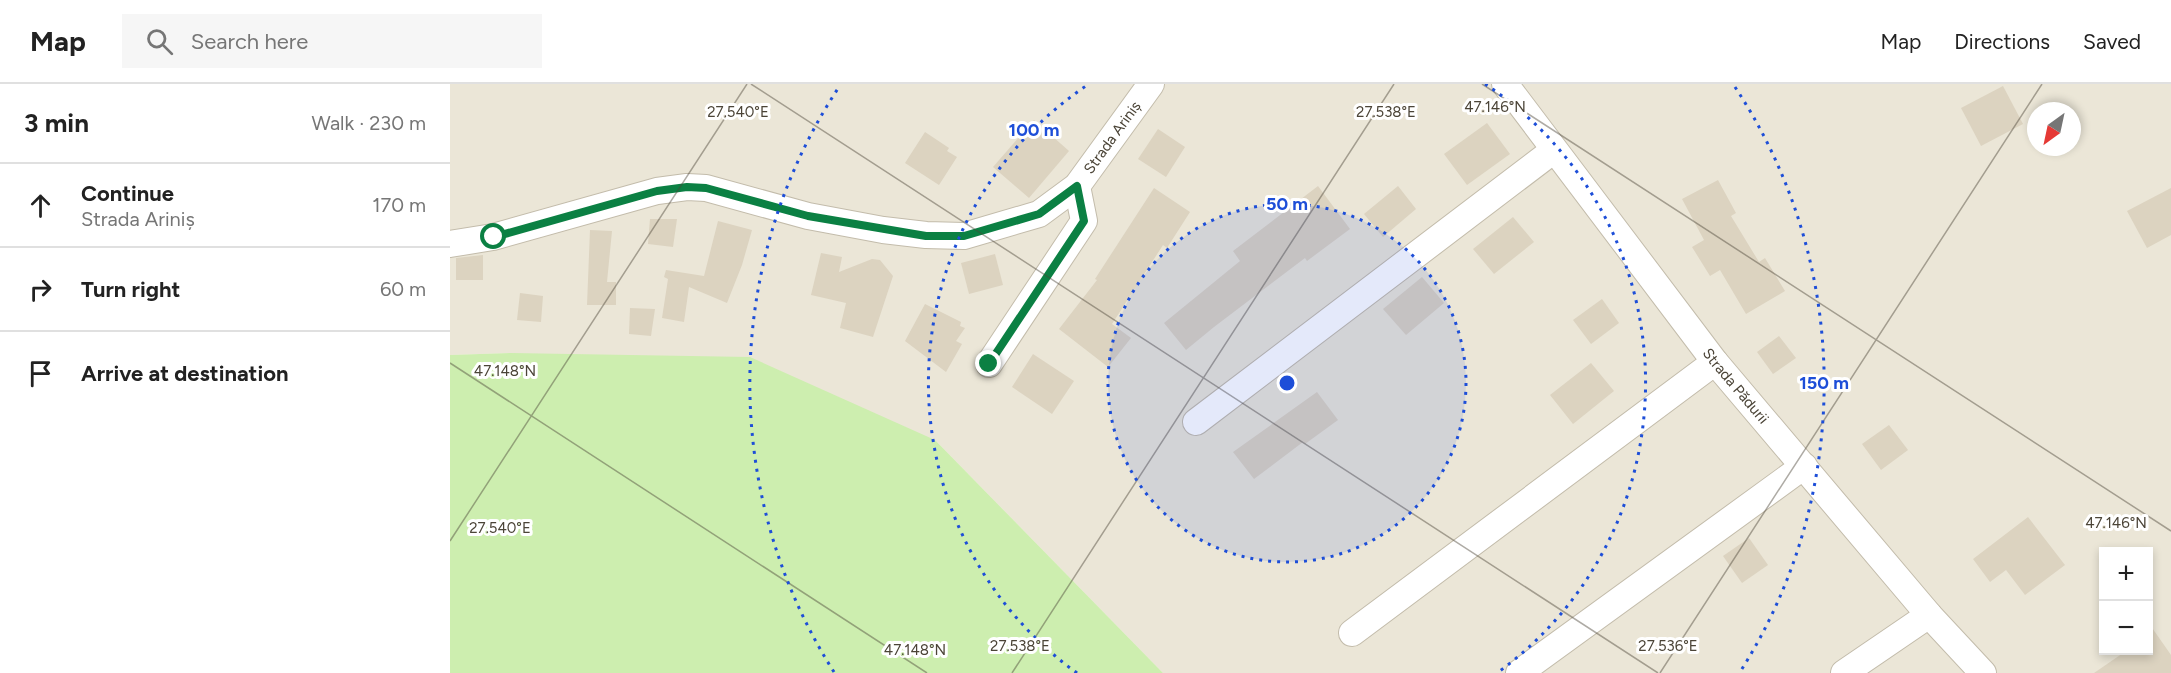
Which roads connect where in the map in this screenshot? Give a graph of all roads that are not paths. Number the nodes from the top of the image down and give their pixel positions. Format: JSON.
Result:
{"nodes":[{"id":1,"x":1151,"y":84,"type":"edge"},
{"id":2,"x":1505,"y":84,"type":"edge"},
{"id":3,"x":1554,"y":150,"type":"junction"},
{"id":4,"x":1077,"y":186,"type":"junction"},
{"id":5,"x":450,"y":244,"type":"edge"},
{"id":6,"x":1715,"y":362,"type":"junction"},
{"id":7,"x":989,"y":364,"type":"dead end"},
{"id":8,"x":1196,"y":422,"type":"dead end"},
{"id":9,"x":1804,"y":466,"type":"junction"},
{"id":10,"x":1929,"y":615,"type":"junction"},
{"id":11,"x":1352,"y":633,"type":"dead end"},
{"id":12,"x":1519,"y":673,"type":"edge"},
{"id":13,"x":1844,"y":673,"type":"edge"},
{"id":14,"x":1983,"y":673,"type":"edge"}],
"edges":[{"from":1,"to":4,"type":"street","name":"Strada Ariniș"},
{"from":2,"to":3,"type":"street","name":"Strada Pădurii"},
{"from":3,"to":6,"type":"street","name":"Strada Pădurii"},
{"from":3,"to":8,"type":"street"},
{"from":4,"to":5,"type":"street","name":"Strada Ariniș"},
{"from":4,"to":7,"type":"street"},
{"from":6,"to":9,"type":"street","name":"Strada Pădurii"},
{"from":6,"to":11,"type":"street"},
{"from":9,"to":10,"type":"street","name":"Strada Pădurii"},
{"from":9,"to":12,"type":"street"},
{"from":10,"to":13,"type":"street"},
{"from":10,"to":14,"type":"street","name":"Strada Pădurii"}]}
